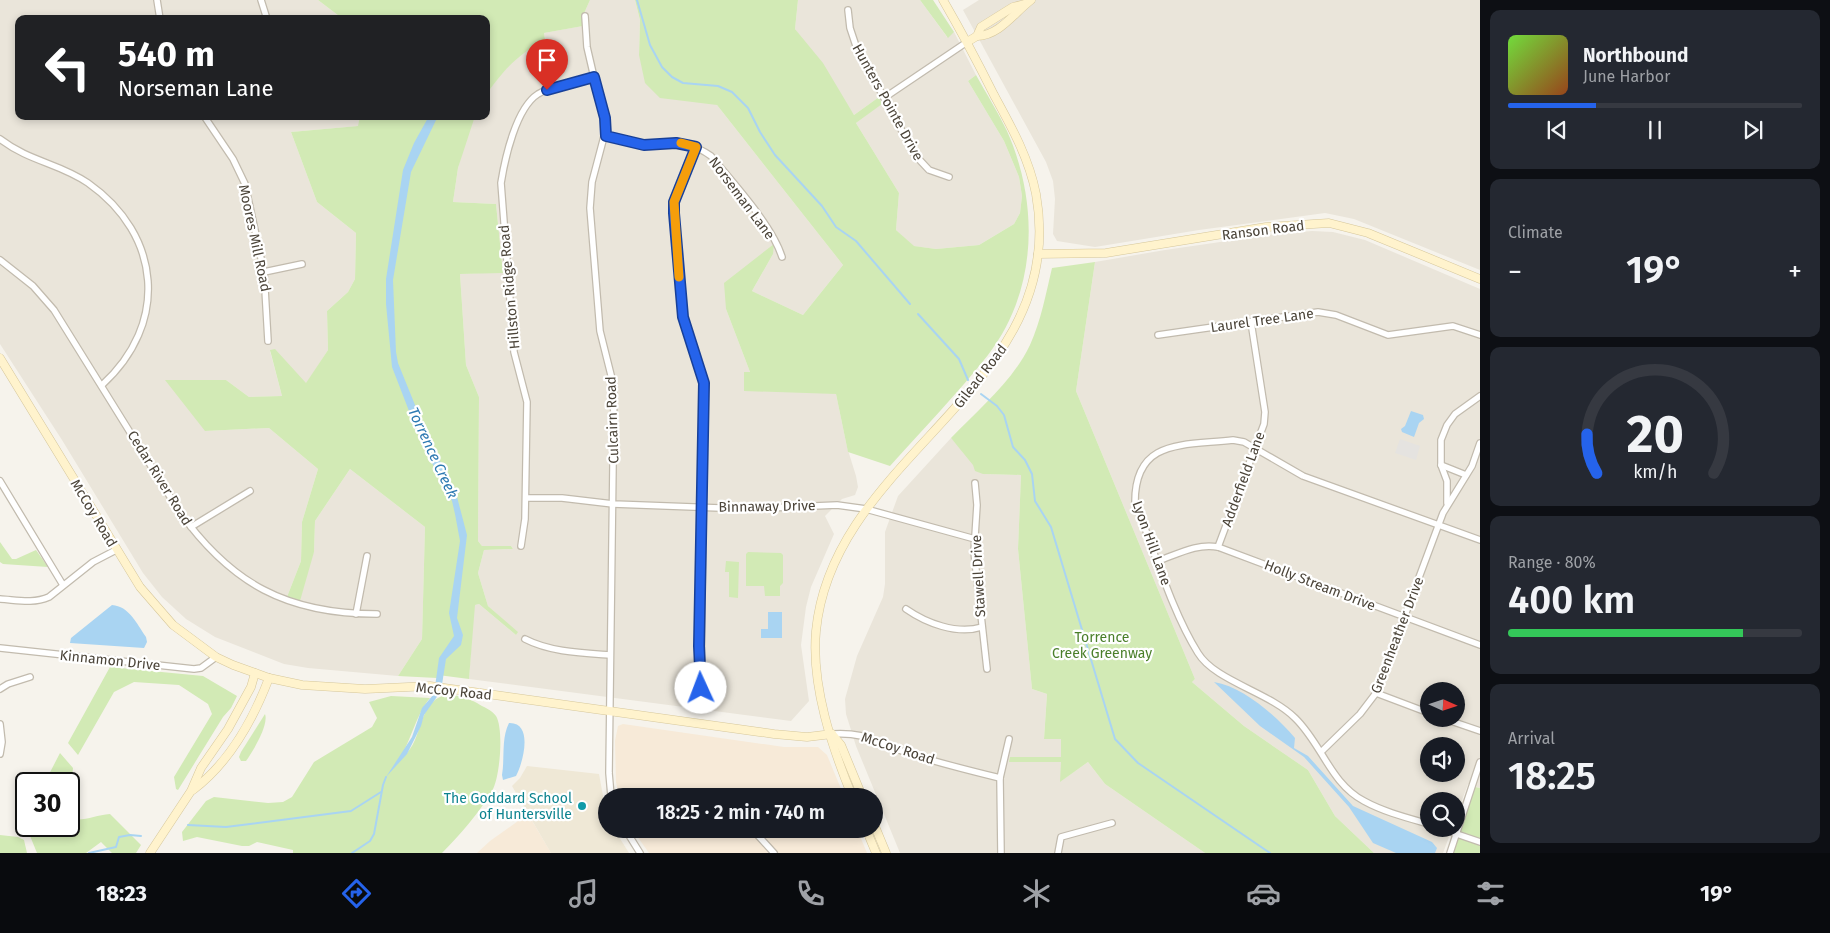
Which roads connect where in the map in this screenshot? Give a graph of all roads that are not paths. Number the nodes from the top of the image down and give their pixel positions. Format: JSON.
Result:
{"nodes":[{"id":1,"x":157,"y":0,"type":"edge"},
{"id":2,"x":261,"y":0,"type":"edge"},
{"id":3,"x":943,"y":0,"type":"edge"},
{"id":4,"x":1028,"y":2,"type":"edge"},
{"id":5,"x":848,"y":10,"type":"dead end"},
{"id":6,"x":159,"y":15,"type":"edge"},
{"id":7,"x":266,"y":15,"type":"edge"},
{"id":8,"x":585,"y":16,"type":"dead end"},
{"id":9,"x":967,"y":42,"type":"junction"},
{"id":10,"x":594,"y":77,"type":"junction"},
{"id":11,"x":884,"y":98,"type":"junction"},
{"id":12,"x":207,"y":120,"type":"edge"},
{"id":13,"x":606,"y":136,"type":"junction"},
{"id":14,"x":0,"y":139,"type":"edge"},
{"id":15,"x":696,"y":147,"type":"junction"},
{"id":16,"x":949,"y":177,"type":"dead end"},
{"id":17,"x":1038,"y":254,"type":"junction"},
{"id":18,"x":782,"y":257,"type":"dead end"},
{"id":19,"x":0,"y":260,"type":"edge"},
{"id":20,"x":302,"y":264,"type":"dead end"},
{"id":21,"x":264,"y":272,"type":"junction"},
{"id":22,"x":1480,"y":279,"type":"edge"},
{"id":23,"x":1251,"y":322,"type":"junction"},
{"id":24,"x":1158,"y":335,"type":"dead end"},
{"id":25,"x":1480,"y":335,"type":"edge"},
{"id":26,"x":268,"y":341,"type":"dead end"},
{"id":27,"x":0,"y":358,"type":"edge"},
{"id":28,"x":102,"y":385,"type":"junction"},
{"id":29,"x":1480,"y":396,"type":"edge"},
{"id":30,"x":1480,"y":443,"type":"edge"},
{"id":31,"x":1254,"y":448,"type":"junction"},
{"id":32,"x":1441,"y":465,"type":"junction"},
{"id":33,"x":1466,"y":475,"type":"junction"},
{"id":34,"x":0,"y":481,"type":"edge"},
{"id":35,"x":975,"y":483,"type":"dead end"},
{"id":36,"x":250,"y":491,"type":"dead end"},
{"id":37,"x":526,"y":498,"type":"junction"},
{"id":38,"x":1447,"y":503,"type":"junction"},
{"id":39,"x":613,"y":504,"type":"junction"},
{"id":40,"x":701,"y":506,"type":"junction"},
{"id":41,"x":866,"y":509,"type":"junction"},
{"id":42,"x":1439,"y":525,"type":"junction"},
{"id":43,"x":191,"y":527,"type":"junction"},
{"id":44,"x":975,"y":539,"type":"junction"},
{"id":45,"x":1480,"y":540,"type":"edge"},
{"id":46,"x":521,"y":546,"type":"dead end"},
{"id":47,"x":1218,"y":547,"type":"junction"},
{"id":48,"x":116,"y":550,"type":"junction"},
{"id":49,"x":367,"y":556,"type":"dead end"},
{"id":50,"x":1158,"y":561,"type":"junction"},
{"id":51,"x":63,"y":585,"type":"junction"},
{"id":52,"x":0,"y":598,"type":"edge"},
{"id":53,"x":906,"y":609,"type":"dead end"},
{"id":54,"x":356,"y":614,"type":"junction"},
{"id":55,"x":377,"y":614,"type":"dead end"},
{"id":56,"x":1405,"y":617,"type":"junction"},
{"id":57,"x":982,"y":627,"type":"junction"},
{"id":58,"x":525,"y":639,"type":"dead end"},
{"id":59,"x":1480,"y":645,"type":"edge"},
{"id":60,"x":0,"y":648,"type":"edge"},
{"id":61,"x":610,"y":655,"type":"junction"},
{"id":62,"x":216,"y":656,"type":"junction"},
{"id":63,"x":987,"y":669,"type":"dead end"},
{"id":64,"x":255,"y":673,"type":"junction"},
{"id":65,"x":30,"y":677,"type":"dead end"},
{"id":66,"x":269,"y":678,"type":"junction"},
{"id":67,"x":701,"y":688,"type":"dead end"},
{"id":68,"x":0,"y":689,"type":"edge"},
{"id":69,"x":1376,"y":692,"type":"junction"},
{"id":70,"x":1420,"y":709,"type":"edge"},
{"id":71,"x":610,"y":712,"type":"junction"},
{"id":72,"x":0,"y":724,"type":"edge"},
{"id":73,"x":1465,"y":726,"type":"edge"},
{"id":74,"x":1480,"y":731,"type":"edge"},
{"id":75,"x":832,"y":734,"type":"junction"},
{"id":76,"x":1009,"y":739,"type":"dead end"},
{"id":77,"x":1322,"y":751,"type":"junction"},
{"id":78,"x":0,"y":754,"type":"edge"},
{"id":79,"x":1480,"y":762,"type":"edge"},
{"id":80,"x":1000,"y":778,"type":"junction"},
{"id":81,"x":610,"y":788,"type":"edge"},
{"id":82,"x":849,"y":788,"type":"edge"},
{"id":83,"x":859,"y":788,"type":"edge"},
{"id":84,"x":192,"y":791,"type":"junction"},
{"id":85,"x":1465,"y":807,"type":"edge"},
{"id":86,"x":1420,"y":821,"type":"edge"},
{"id":87,"x":1112,"y":823,"type":"dead end"},
{"id":88,"x":1455,"y":837,"type":"edge"},
{"id":89,"x":1465,"y":837,"type":"edge"},
{"id":90,"x":630,"y":838,"type":"edge"},
{"id":91,"x":760,"y":838,"type":"edge"},
{"id":92,"x":870,"y":838,"type":"edge"},
{"id":93,"x":880,"y":838,"type":"edge"},
{"id":94,"x":1480,"y":842,"type":"edge"},
{"id":95,"x":150,"y":853,"type":"edge"},
{"id":96,"x":640,"y":853,"type":"edge"},
{"id":97,"x":774,"y":853,"type":"edge"},
{"id":98,"x":876,"y":853,"type":"edge"},
{"id":99,"x":886,"y":853,"type":"edge"},
{"id":100,"x":1000,"y":853,"type":"edge"},
{"id":101,"x":1058,"y":853,"type":"edge"},
{"id":102,"x":1450,"y":853,"type":"edge"}],
"edges":[{"from":1,"to":6,"type":"street"},
{"from":2,"to":7,"type":"street"},
{"from":3,"to":9,"type":"main road","name":"Gilead Road"},
{"from":4,"to":9,"type":"main road"},
{"from":5,"to":11,"type":"street","name":"Hunters Pointe Drive"},
{"from":8,"to":10,"type":"street","name":"Culcairn Road"},
{"from":9,"to":11,"type":"street"},
{"from":9,"to":17,"type":"main road","name":"Gilead Road"},
{"from":10,"to":13,"type":"street","name":"Culcairn Road"},
{"from":10,"to":37,"type":"street","name":"Hillston Ridge Road"},
{"from":11,"to":16,"type":"street","name":"Hunters Pointe Drive"},
{"from":12,"to":21,"type":"street","name":"Moores Mill Road"},
{"from":13,"to":15,"type":"street","name":"Norseman Lane"},
{"from":13,"to":39,"type":"street","name":"Culcairn Road"},
{"from":14,"to":28,"type":"street"},
{"from":15,"to":18,"type":"street","name":"Norseman Lane"},
{"from":15,"to":40,"type":"street"},
{"from":17,"to":22,"type":"main road","name":"Ranson Road"},
{"from":17,"to":41,"type":"main road","name":"Gilead Road"},
{"from":19,"to":28,"type":"street","name":"Cedar River Road"},
{"from":20,"to":21,"type":"street"},
{"from":21,"to":26,"type":"street","name":"Moores Mill Road"},
{"from":23,"to":24,"type":"street","name":"Laurel Tree Lane"},
{"from":23,"to":25,"type":"street","name":"Laurel Tree Lane"},
{"from":23,"to":31,"type":"street","name":"Adderfield Lane"},
{"from":27,"to":48,"type":"main road","name":"McCoy Road"},
{"from":28,"to":43,"type":"street","name":"Cedar River Road"},
{"from":29,"to":32,"type":"street","name":"Greenheather Drive"},
{"from":30,"to":33,"type":"street","name":"Greenheather Drive"},
{"from":31,"to":42,"type":"street","name":"Lyon Hill Lane"},
{"from":31,"to":47,"type":"street","name":"Adderfield Lane"},
{"from":31,"to":50,"type":"street","name":"Lyon Hill Lane"},
{"from":32,"to":33,"type":"street"},
{"from":32,"to":38,"type":"street","name":"Greenheather Drive"},
{"from":33,"to":38,"type":"street","name":"Greenheather Drive"},
{"from":34,"to":51,"type":"street"},
{"from":35,"to":44,"type":"street","name":"Stawell Drive"},
{"from":36,"to":43,"type":"street"},
{"from":37,"to":39,"type":"street","name":"Binnaway Drive"},
{"from":37,"to":46,"type":"street","name":"Hillston Ridge Road"},
{"from":38,"to":42,"type":"street","name":"Greenheather Drive"},
{"from":39,"to":40,"type":"street","name":"Binnaway Drive"},
{"from":39,"to":61,"type":"street","name":"Culcairn Road"},
{"from":40,"to":41,"type":"street","name":"Binnaway Drive"},
{"from":40,"to":67,"type":"street"},
{"from":41,"to":44,"type":"street","name":"Binnaway Drive"},
{"from":41,"to":75,"type":"main road","name":"Gilead Road"},
{"from":42,"to":45,"type":"street","name":"Lyon Hill Lane"},
{"from":42,"to":56,"type":"street","name":"Greenheather Drive"},
{"from":43,"to":54,"type":"street","name":"Cedar River Road"},
{"from":44,"to":57,"type":"street","name":"Stawell Drive"},
{"from":47,"to":50,"type":"street","name":"Holly Stream Drive"},
{"from":47,"to":56,"type":"street","name":"Holly Stream Drive"},
{"from":48,"to":51,"type":"street"},
{"from":48,"to":62,"type":"main road","name":"McCoy Road"},
{"from":49,"to":54,"type":"street"},
{"from":50,"to":77,"type":"street","name":"Lyon Hill Lane"},
{"from":51,"to":52,"type":"street"},
{"from":53,"to":57,"type":"street"},
{"from":54,"to":55,"type":"street","name":"Cedar River Road"},
{"from":56,"to":59,"type":"street","name":"Holly Stream Drive"},
{"from":56,"to":69,"type":"street","name":"Greenheather Drive"},
{"from":57,"to":63,"type":"street","name":"Stawell Drive"},
{"from":58,"to":61,"type":"street"},
{"from":60,"to":62,"type":"street","name":"Kinnamon Drive"},
{"from":61,"to":71,"type":"street","name":"Culcairn Road"},
{"from":62,"to":64,"type":"main road","name":"McCoy Road"},
{"from":64,"to":66,"type":"main road","name":"McCoy Road"},
{"from":64,"to":84,"type":"main road"},
{"from":65,"to":68,"type":"street"},
{"from":66,"to":71,"type":"main road","name":"McCoy Road"},
{"from":66,"to":84,"type":"main road"},
{"from":69,"to":70,"type":"street"},
{"from":69,"to":77,"type":"street","name":"Greenheather Drive"},
{"from":71,"to":75,"type":"main road","name":"McCoy Road"},
{"from":71,"to":81,"type":"street","name":"Culcairn Road"},
{"from":72,"to":78,"type":"street"},
{"from":73,"to":74,"type":"street"},
{"from":75,"to":80,"type":"street","name":"McCoy Road"},
{"from":75,"to":82,"type":"main road","name":"Gilead Road"},
{"from":75,"to":83,"type":"main road","name":"Gilead Road"},
{"from":76,"to":80,"type":"street"},
{"from":77,"to":86,"type":"street","name":"Lyon Hill Lane"},
{"from":79,"to":85,"type":"street"},
{"from":80,"to":100,"type":"street"},
{"from":84,"to":95,"type":"main road"},
{"from":87,"to":101,"type":"street"},
{"from":88,"to":102,"type":"street"},
{"from":89,"to":94,"type":"street"},
{"from":90,"to":96,"type":"street"},
{"from":91,"to":97,"type":"street"},
{"from":92,"to":98,"type":"main road"},
{"from":93,"to":99,"type":"main road"}]}
